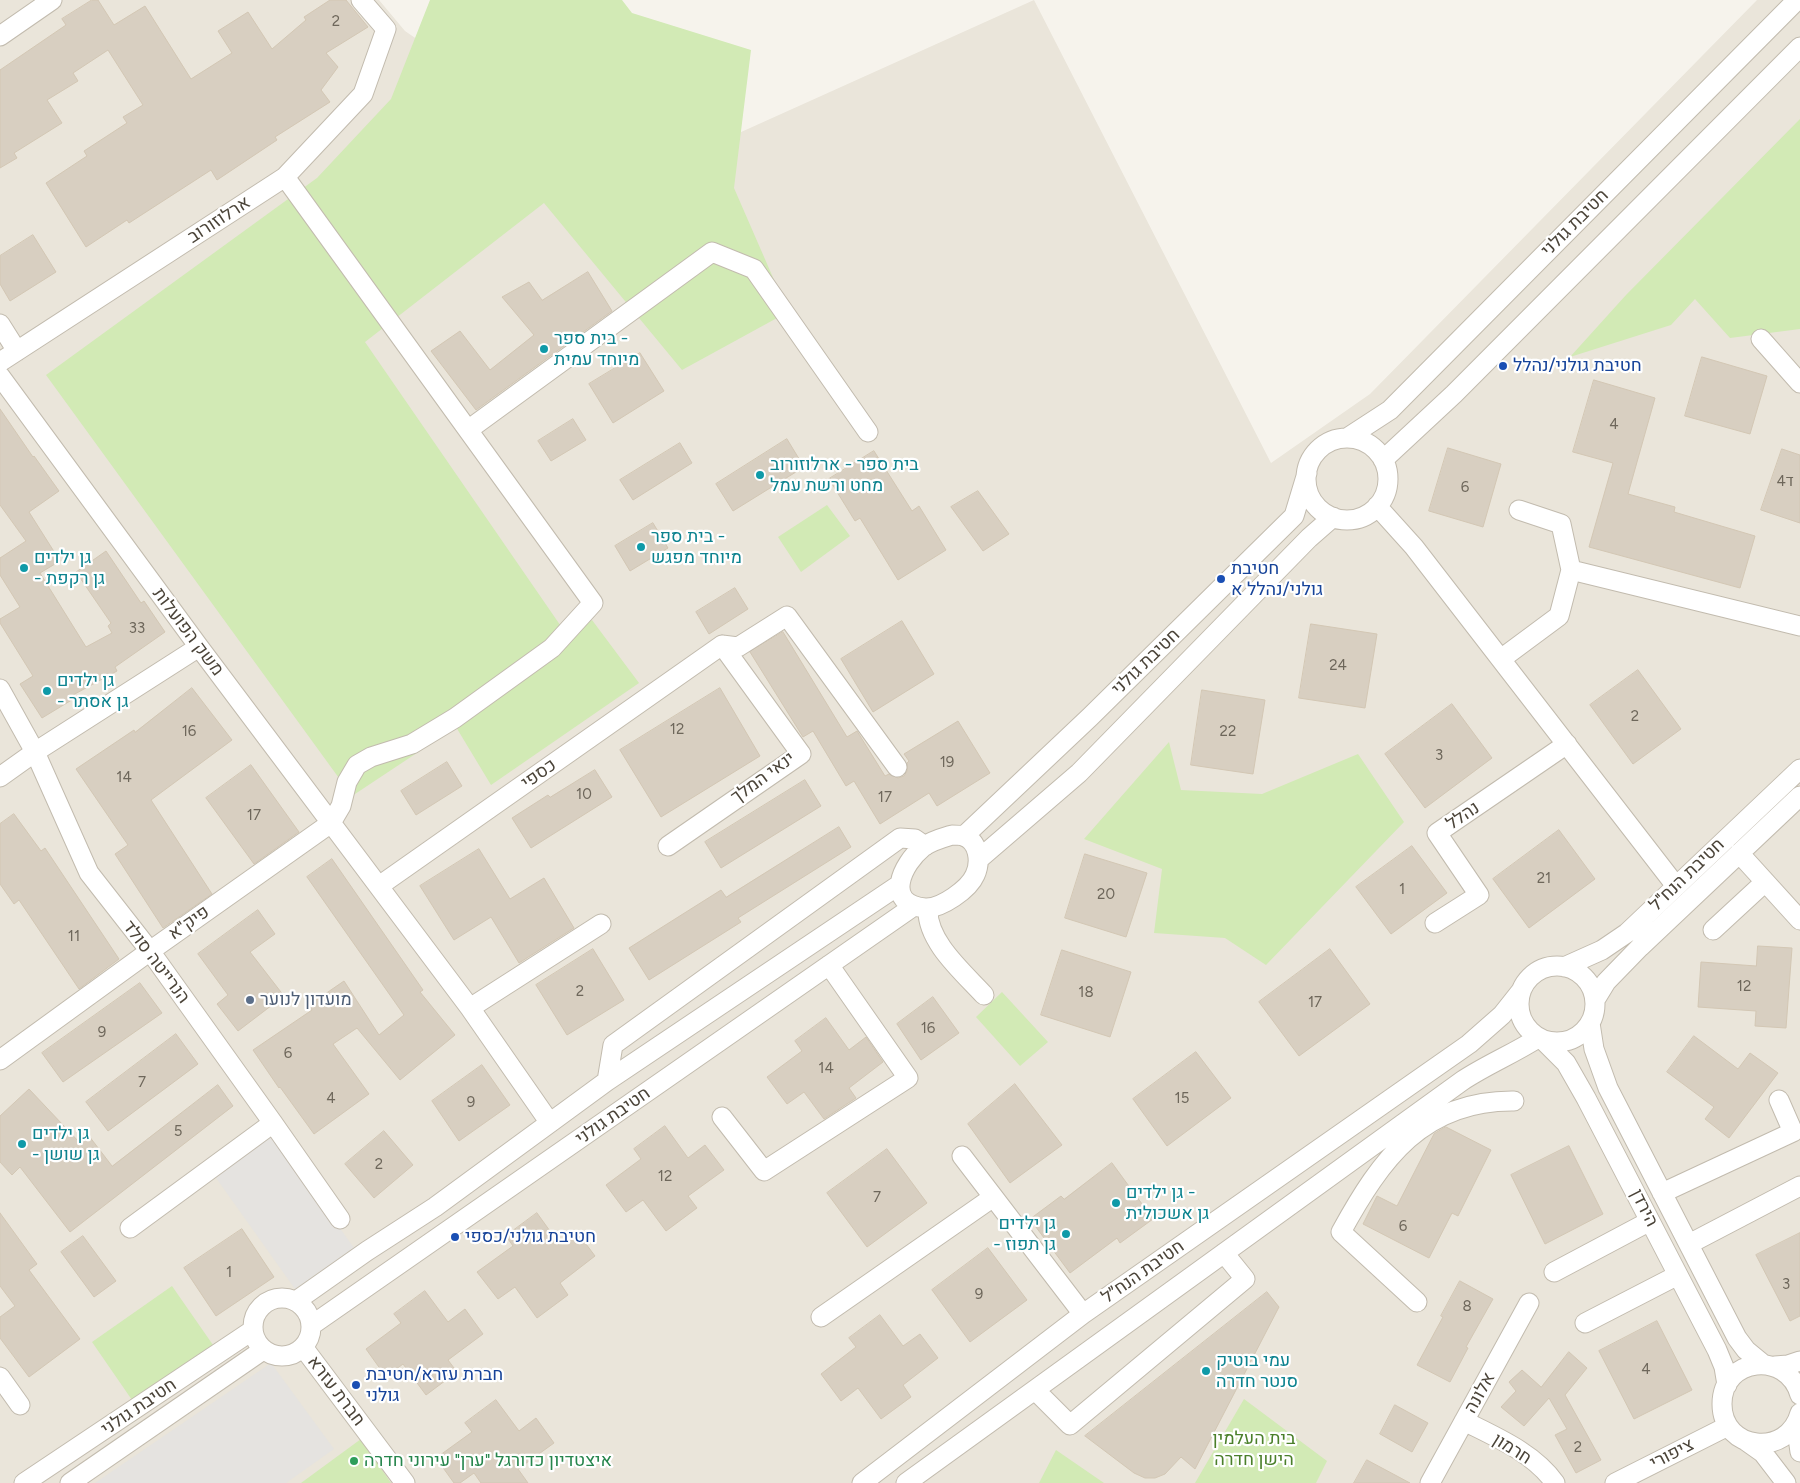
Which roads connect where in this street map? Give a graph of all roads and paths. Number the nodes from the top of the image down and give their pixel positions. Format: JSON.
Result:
{"nodes":[{"id":1,"x":52,"y":0,"type":"edge"},
{"id":2,"x":361,"y":0,"type":"edge"},
{"id":3,"x":1797,"y":0,"type":"edge"},
{"id":4,"x":0,"y":36,"type":"edge"},
{"id":5,"x":1800,"y":46,"type":"edge"},
{"id":6,"x":284,"y":177,"type":"junction"},
{"id":7,"x":0,"y":324,"type":"edge"},
{"id":8,"x":1761,"y":339,"type":"dead end"},
{"id":9,"x":17,"y":351,"type":"junction"},
{"id":10,"x":0,"y":362,"type":"edge"},
{"id":11,"x":0,"y":376,"type":"edge"},
{"id":12,"x":1800,"y":383,"type":"edge"},
{"id":13,"x":468,"y":430,"type":"junction"},
{"id":14,"x":868,"y":432,"type":"dead end"},
{"id":15,"x":1347,"y":438,"type":"junction"},
{"id":16,"x":1383,"y":460,"type":"junction"},
{"id":17,"x":1307,"y":473,"type":"junction"},
{"id":18,"x":1378,"y":506,"type":"junction"},
{"id":19,"x":1519,"y":510,"type":"dead end"},
{"id":20,"x":1333,"y":517,"type":"junction"},
{"id":21,"x":1571,"y":570,"type":"junction"},
{"id":22,"x":1800,"y":626,"type":"edge"},
{"id":23,"x":722,"y":645,"type":"junction"},
{"id":24,"x":199,"y":648,"type":"junction"},
{"id":25,"x":1502,"y":659,"type":"junction"},
{"id":26,"x":0,"y":689,"type":"edge"},
{"id":27,"x":1568,"y":744,"type":"junction"},
{"id":28,"x":35,"y":752,"type":"junction"},
{"id":29,"x":897,"y":767,"type":"dead end"},
{"id":30,"x":1800,"y":769,"type":"edge"},
{"id":31,"x":0,"y":777,"type":"edge"},
{"id":32,"x":1800,"y":796,"type":"edge"},
{"id":33,"x":331,"y":823,"type":"junction"},
{"id":34,"x":964,"y":836,"type":"junction"},
{"id":35,"x":668,"y":846,"type":"dead end"},
{"id":36,"x":925,"y":846,"type":"junction"},
{"id":37,"x":1739,"y":854,"type":"junction"},
{"id":38,"x":979,"y":859,"type":"junction"},
{"id":39,"x":1766,"y":882,"type":"junction"},
{"id":40,"x":899,"y":885,"type":"junction"},
{"id":41,"x":380,"y":886,"type":"junction"},
{"id":42,"x":1676,"y":886,"type":"junction"},
{"id":43,"x":921,"y":907,"type":"junction"},
{"id":44,"x":1800,"y":920,"type":"edge"},
{"id":45,"x":1435,"y":923,"type":"dead end"},
{"id":46,"x":601,"y":924,"type":"dead end"},
{"id":47,"x":1713,"y":930,"type":"dead end"},
{"id":48,"x":150,"y":951,"type":"junction"},
{"id":49,"x":829,"y":965,"type":"junction"},
{"id":50,"x":1564,"y":967,"type":"junction"},
{"id":51,"x":1520,"y":992,"type":"junction"},
{"id":52,"x":984,"y":995,"type":"dead end"},
{"id":53,"x":1595,"y":1000,"type":"junction"},
{"id":54,"x":470,"y":1008,"type":"junction"},
{"id":55,"x":1590,"y":1023,"type":"junction"},
{"id":56,"x":1541,"y":1040,"type":"junction"},
{"id":57,"x":0,"y":1060,"type":"edge"},
{"id":58,"x":607,"y":1081,"type":"junction"},
{"id":59,"x":1780,"y":1100,"type":"dead end"},
{"id":60,"x":1514,"y":1101,"type":"dead end"},
{"id":61,"x":722,"y":1117,"type":"dead end"},
{"id":62,"x":273,"y":1123,"type":"junction"},
{"id":63,"x":550,"y":1123,"type":"junction"},
{"id":64,"x":1409,"y":1128,"type":"junction"},
{"id":65,"x":962,"y":1156,"type":"dead end"},
{"id":66,"x":1800,"y":1186,"type":"edge"},
{"id":67,"x":1662,"y":1193,"type":"junction"},
{"id":68,"x":992,"y":1198,"type":"junction"},
{"id":69,"x":340,"y":1219,"type":"dead end"},
{"id":70,"x":1650,"y":1221,"type":"junction"},
{"id":71,"x":130,"y":1228,"type":"dead end"},
{"id":72,"x":1689,"y":1244,"type":"junction"},
{"id":73,"x":1224,"y":1253,"type":"junction"},
{"id":74,"x":1554,"y":1272,"type":"dead end"},
{"id":75,"x":1678,"y":1275,"type":"junction"},
{"id":76,"x":296,"y":1301,"type":"junction"},
{"id":77,"x":1417,"y":1302,"type":"dead end"},
{"id":78,"x":1529,"y":1303,"type":"dead end"},
{"id":79,"x":1083,"y":1314,"type":"junction"},
{"id":80,"x":821,"y":1317,"type":"dead end"},
{"id":81,"x":1585,"y":1323,"type":"dead end"},
{"id":82,"x":312,"y":1325,"type":"junction"},
{"id":83,"x":253,"y":1330,"type":"junction"},
{"id":84,"x":303,"y":1348,"type":"junction"},
{"id":85,"x":263,"y":1350,"type":"junction"},
{"id":86,"x":1800,"y":1361,"type":"edge"},
{"id":87,"x":1769,"y":1365,"type":"junction"},
{"id":88,"x":0,"y":1377,"type":"edge"},
{"id":89,"x":1727,"y":1385,"type":"junction"},
{"id":90,"x":1035,"y":1390,"type":"junction"},
{"id":91,"x":1800,"y":1395,"type":"edge"},
{"id":92,"x":20,"y":1404,"type":"dead end"},
{"id":93,"x":1798,"y":1418,"type":"edge"},
{"id":94,"x":1464,"y":1421,"type":"junction"},
{"id":95,"x":1728,"y":1426,"type":"junction"},
{"id":96,"x":1742,"y":1439,"type":"junction"},
{"id":97,"x":1800,"y":1452,"type":"edge"},
{"id":98,"x":24,"y":1483,"type":"edge"},
{"id":99,"x":70,"y":1483,"type":"edge"},
{"id":100,"x":405,"y":1483,"type":"edge"},
{"id":101,"x":862,"y":1483,"type":"edge"},
{"id":102,"x":906,"y":1483,"type":"edge"},
{"id":103,"x":1430,"y":1483,"type":"edge"},
{"id":104,"x":1555,"y":1483,"type":"edge"},
{"id":105,"x":1615,"y":1483,"type":"edge"},
{"id":106,"x":1786,"y":1483,"type":"edge"}],
"edges":[{"from":1,"to":4,"type":"street"},
{"from":2,"to":6,"type":"street","name":"ארלוזורוב"},
{"from":3,"to":15,"type":"street","name":"חטיבת גולני"},
{"from":5,"to":16,"type":"street","name":"חטיבת גולני"},
{"from":6,"to":9,"type":"street","name":"ארלוזורוב"},
{"from":6,"to":13,"type":"street"},
{"from":7,"to":9,"type":"street"},
{"from":8,"to":12,"type":"street"},
{"from":9,"to":10,"type":"street","name":"ארלוזורוב"},
{"from":11,"to":24,"type":"street","name":"משק הפועלות"},
{"from":13,"to":14,"type":"street"},
{"from":13,"to":33,"type":"street"},
{"from":15,"to":16,"type":"street"},
{"from":15,"to":17,"type":"street"},
{"from":16,"to":18,"type":"street"},
{"from":17,"to":20,"type":"street"},
{"from":17,"to":34,"type":"street","name":"חטיבת גולני"},
{"from":18,"to":20,"type":"street"},
{"from":18,"to":25,"type":"street"},
{"from":19,"to":21,"type":"street"},
{"from":20,"to":38,"type":"street","name":"חטיבת גולני"},
{"from":21,"to":22,"type":"street"},
{"from":21,"to":25,"type":"street"},
{"from":23,"to":29,"type":"street","name":"כספי"},
{"from":23,"to":35,"type":"street","name":"ינאי המלך"},
{"from":23,"to":41,"type":"street","name":"כספי"},
{"from":24,"to":28,"type":"street"},
{"from":24,"to":33,"type":"street","name":"משק הפועלות"},
{"from":25,"to":27,"type":"street"},
{"from":26,"to":28,"type":"street","name":"הנרייטה סולד"},
{"from":27,"to":42,"type":"street"},
{"from":27,"to":45,"type":"street","name":"נהלל"},
{"from":28,"to":31,"type":"street"},
{"from":28,"to":48,"type":"street","name":"הנרייטה סולד"},
{"from":30,"to":42,"type":"street","name":"חטיבת הנח\"ל"},
{"from":32,"to":37,"type":"street","name":"חטיבת הנח\"ל"},
{"from":33,"to":41,"type":"street","name":"משק הפועלות"},
{"from":33,"to":48,"type":"street","name":"פיק\"א"},
{"from":34,"to":36,"type":"street"},
{"from":34,"to":38,"type":"street"},
{"from":36,"to":40,"type":"street"},
{"from":36,"to":58,"type":"street","name":"חטיבת גולני"},
{"from":37,"to":39,"type":"street"},
{"from":37,"to":53,"type":"street","name":"חטיבת הנח\"ל"},
{"from":38,"to":43,"type":"street"},
{"from":39,"to":44,"type":"street"},
{"from":39,"to":47,"type":"street"},
{"from":40,"to":43,"type":"street"},
{"from":40,"to":58,"type":"street","name":"חטיבת גולני"},
{"from":41,"to":54,"type":"street"},
{"from":42,"to":50,"type":"street","name":"חטיבת הנח\"ל"},
{"from":43,"to":49,"type":"street","name":"חטיבת גולני"},
{"from":43,"to":52,"type":"street"},
{"from":46,"to":54,"type":"street"},
{"from":48,"to":57,"type":"street","name":"פיק\"א"},
{"from":48,"to":62,"type":"street","name":"הנרייטה סולד"},
{"from":49,"to":61,"type":"street"},
{"from":49,"to":82,"type":"street","name":"חטיבת גולני"},
{"from":50,"to":51,"type":"street"},
{"from":50,"to":53,"type":"street"},
{"from":51,"to":56,"type":"street"},
{"from":51,"to":79,"type":"street","name":"חטיבת הנח״ל"},
{"from":53,"to":55,"type":"street"},
{"from":54,"to":63,"type":"street"},
{"from":55,"to":56,"type":"street"},
{"from":55,"to":67,"type":"street","name":"הירדן"},
{"from":56,"to":64,"type":"street","name":"חטיבת הנח״ל"},
{"from":56,"to":70,"type":"street","name":"הירדן"},
{"from":58,"to":63,"type":"street","name":"חטיבת גולני"},
{"from":59,"to":67,"type":"street"},
{"from":60,"to":64,"type":"street"},
{"from":62,"to":69,"type":"street","name":"הנרייטה סולד"},
{"from":62,"to":71,"type":"street"},
{"from":63,"to":76,"type":"street","name":"חטיבת גולני"},
{"from":64,"to":73,"type":"street","name":"חטיבת הנח״ל"},
{"from":64,"to":77,"type":"street"},
{"from":65,"to":68,"type":"street"},
{"from":66,"to":72,"type":"street"},
{"from":67,"to":72,"type":"street","name":"הירדן"},
{"from":68,"to":79,"type":"street"},
{"from":68,"to":80,"type":"street"},
{"from":70,"to":74,"type":"street"},
{"from":70,"to":75,"type":"street","name":"הירדן"},
{"from":72,"to":87,"type":"street","name":"הירדן"},
{"from":73,"to":90,"type":"street","name":"חטיבת הנח״ל"},
{"from":73,"to":90,"type":"street"},
{"from":75,"to":81,"type":"street"},
{"from":75,"to":89,"type":"street","name":"הירדן"},
{"from":76,"to":82,"type":"street"},
{"from":76,"to":83,"type":"street"},
{"from":78,"to":94,"type":"street","name":"אלונה"},
{"from":79,"to":101,"type":"street","name":"חטיבת הנח״ל"},
{"from":82,"to":84,"type":"street"},
{"from":83,"to":85,"type":"street"},
{"from":83,"to":98,"type":"street","name":"חטיבת גולני"},
{"from":84,"to":85,"type":"street"},
{"from":84,"to":100,"type":"street","name":"חברת עזרא"},
{"from":85,"to":99,"type":"street","name":"חטיבת גולני"},
{"from":86,"to":87,"type":"street"},
{"from":87,"to":89,"type":"street"},
{"from":87,"to":91,"type":"street","name":"הירדן"},
{"from":88,"to":92,"type":"street"},
{"from":89,"to":95,"type":"street"},
{"from":90,"to":102,"type":"street","name":"חטיבת הנח״ל"},
{"from":93,"to":96,"type":"street"},
{"from":93,"to":97,"type":"street"},
{"from":94,"to":103,"type":"street","name":"אלונה"},
{"from":94,"to":104,"type":"street","name":"חרמון"},
{"from":95,"to":96,"type":"street"},
{"from":95,"to":105,"type":"street","name":"ציפורי"},
{"from":96,"to":106,"type":"street"}]}
